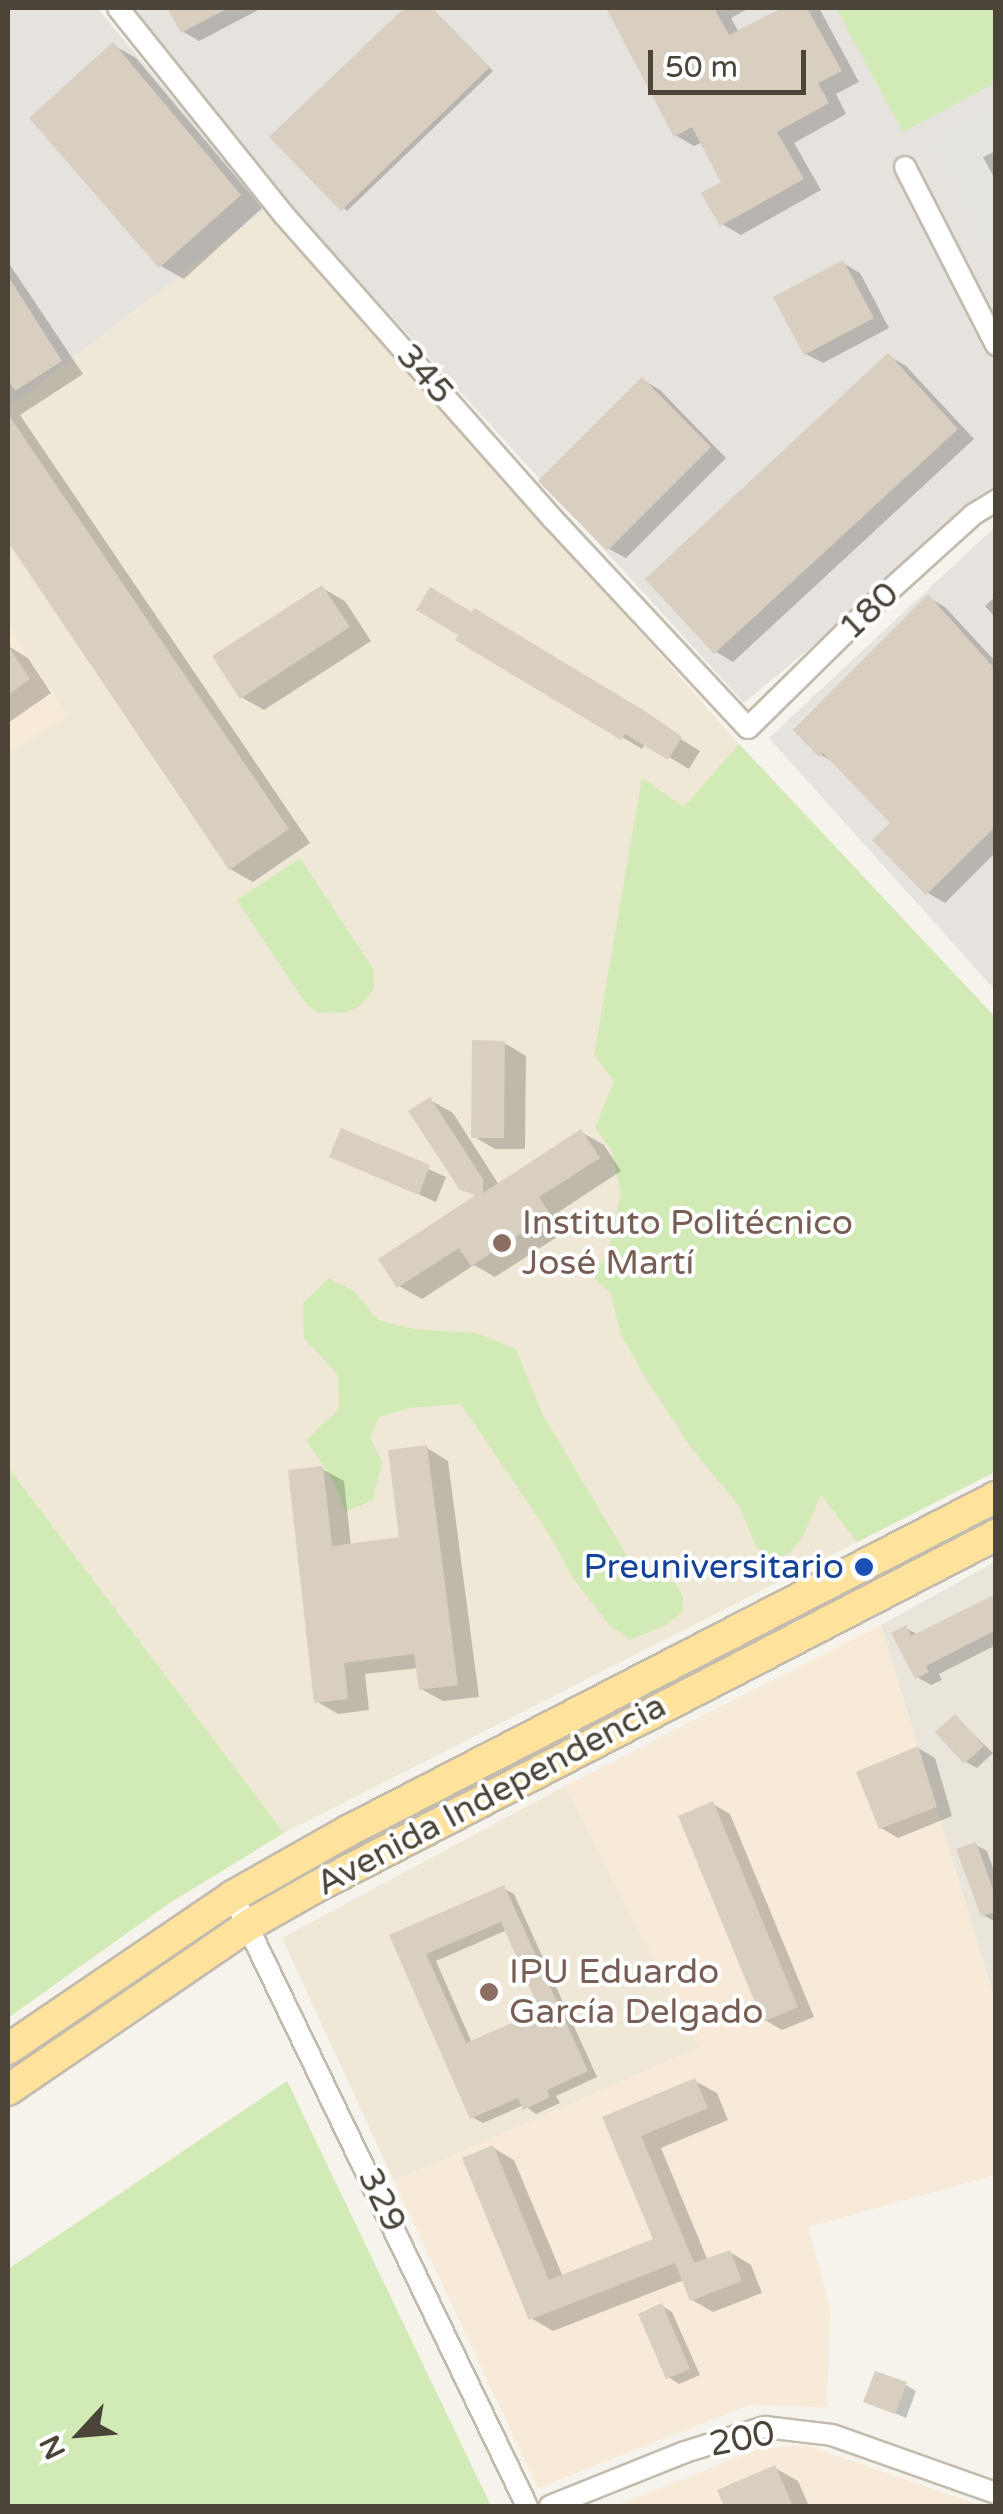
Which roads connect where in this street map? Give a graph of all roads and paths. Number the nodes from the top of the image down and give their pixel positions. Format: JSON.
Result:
{"nodes":[{"id":1,"x":118,"y":8,"type":"edge"},
{"id":2,"x":905,"y":167,"type":"dead end"},
{"id":3,"x":996,"y":346,"type":"edge"},
{"id":4,"x":996,"y":501,"type":"edge"},
{"id":5,"x":748,"y":728,"type":"joint"},
{"id":6,"x":996,"y":1497,"type":"edge"},
{"id":7,"x":996,"y":1535,"type":"edge"},
{"id":8,"x":232,"y":1896,"type":"junction"},
{"id":9,"x":249,"y":1925,"type":"junction"},
{"id":10,"x":8,"y":2049,"type":"edge"},
{"id":11,"x":8,"y":2090,"type":"edge"},
{"id":12,"x":996,"y":2492,"type":"edge"},
{"id":13,"x":528,"y":2506,"type":"edge"},
{"id":14,"x":550,"y":2506,"type":"edge"}],
"edges":[{"from":1,"to":5,"type":"street","name":"345"},
{"from":2,"to":3,"type":"street"},
{"from":4,"to":5,"type":"street","name":"180"},
{"from":6,"to":8,"type":"main road","name":"Avenida Independencia"},
{"from":7,"to":9,"type":"main road","name":"Avenida Independencia"},
{"from":8,"to":9,"type":"street","name":"329"},
{"from":8,"to":10,"type":"main road","name":"Avenida Independencia"},
{"from":9,"to":11,"type":"main road","name":"Avenida Independencia"},
{"from":9,"to":13,"type":"street","name":"329"},
{"from":12,"to":14,"type":"street","name":"200"}]}
